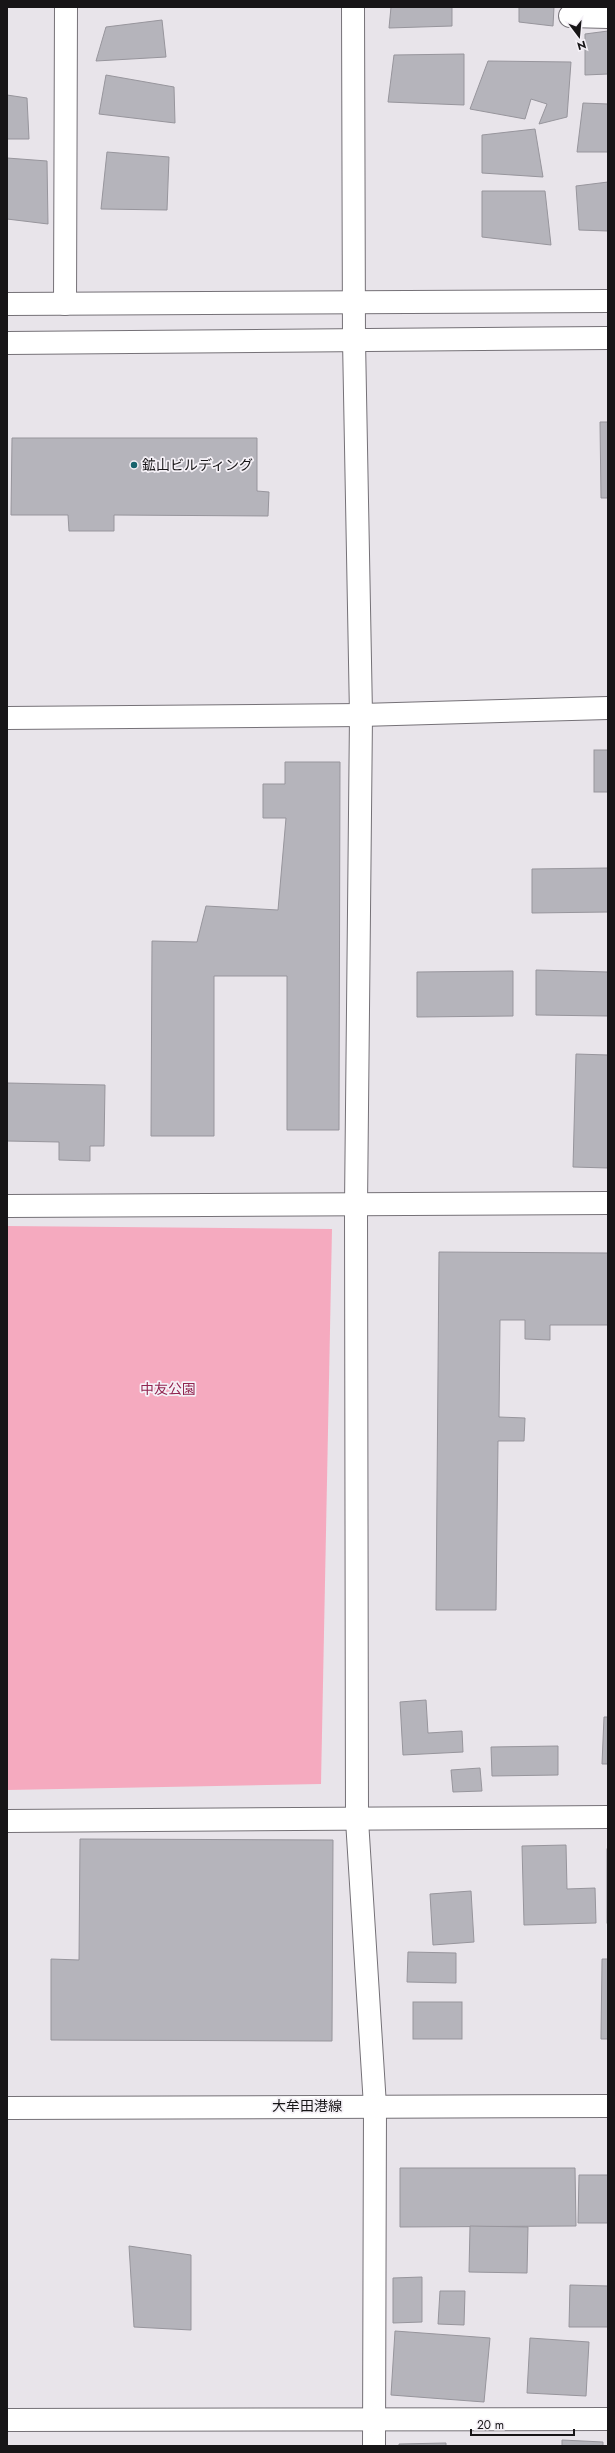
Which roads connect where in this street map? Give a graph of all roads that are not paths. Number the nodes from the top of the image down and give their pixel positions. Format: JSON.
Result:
{"nodes":[{"id":1,"x":66,"y":7,"type":"edge"},
{"id":2,"x":353,"y":7,"type":"edge"},
{"id":3,"x":570,"y":16,"type":"dead end"},
{"id":4,"x":608,"y":17,"type":"edge"},
{"id":5,"x":608,"y":301,"type":"edge"},
{"id":6,"x":7,"y":304,"type":"edge"},
{"id":7,"x":65,"y":304,"type":"junction"},
{"id":8,"x":354,"y":304,"type":"junction"},
{"id":9,"x":608,"y":338,"type":"edge"},
{"id":10,"x":354,"y":340,"type":"junction"},
{"id":11,"x":7,"y":343,"type":"edge"},
{"id":12,"x":608,"y":708,"type":"edge"},
{"id":13,"x":361,"y":715,"type":"junction"},
{"id":14,"x":7,"y":718,"type":"edge"},
{"id":15,"x":608,"y":1203,"type":"edge"},
{"id":16,"x":7,"y":1206,"type":"edge"},
{"id":17,"x":356,"y":1206,"type":"junction"},
{"id":18,"x":608,"y":1817,"type":"edge"},
{"id":19,"x":357,"y":1820,"type":"junction"},
{"id":20,"x":7,"y":1821,"type":"edge"},
{"id":21,"x":375,"y":2106,"type":"junction"},
{"id":22,"x":608,"y":2106,"type":"edge"},
{"id":23,"x":7,"y":2108,"type":"edge"},
{"id":24,"x":608,"y":2419,"type":"edge"},
{"id":25,"x":7,"y":2420,"type":"edge"},
{"id":26,"x":375,"y":2420,"type":"junction"},
{"id":27,"x":374,"y":2446,"type":"edge"}],
"edges":[{"from":1,"to":7,"type":"street"},
{"from":2,"to":8,"type":"street"},
{"from":3,"to":4,"type":"street"},
{"from":5,"to":8,"type":"street"},
{"from":6,"to":7,"type":"street"},
{"from":7,"to":8,"type":"street"},
{"from":8,"to":10,"type":"street"},
{"from":9,"to":10,"type":"street"},
{"from":10,"to":11,"type":"street"},
{"from":10,"to":13,"type":"street"},
{"from":12,"to":13,"type":"street"},
{"from":13,"to":14,"type":"street"},
{"from":13,"to":17,"type":"street"},
{"from":15,"to":17,"type":"street"},
{"from":16,"to":17,"type":"street"},
{"from":17,"to":19,"type":"street"},
{"from":18,"to":19,"type":"street"},
{"from":19,"to":20,"type":"street"},
{"from":19,"to":21,"type":"street"},
{"from":21,"to":22,"type":"street","name":"大牟田港線"},
{"from":21,"to":23,"type":"street","name":"大牟田港線"},
{"from":21,"to":26,"type":"street"},
{"from":24,"to":26,"type":"street"},
{"from":25,"to":26,"type":"street"},
{"from":26,"to":27,"type":"street"}]}
